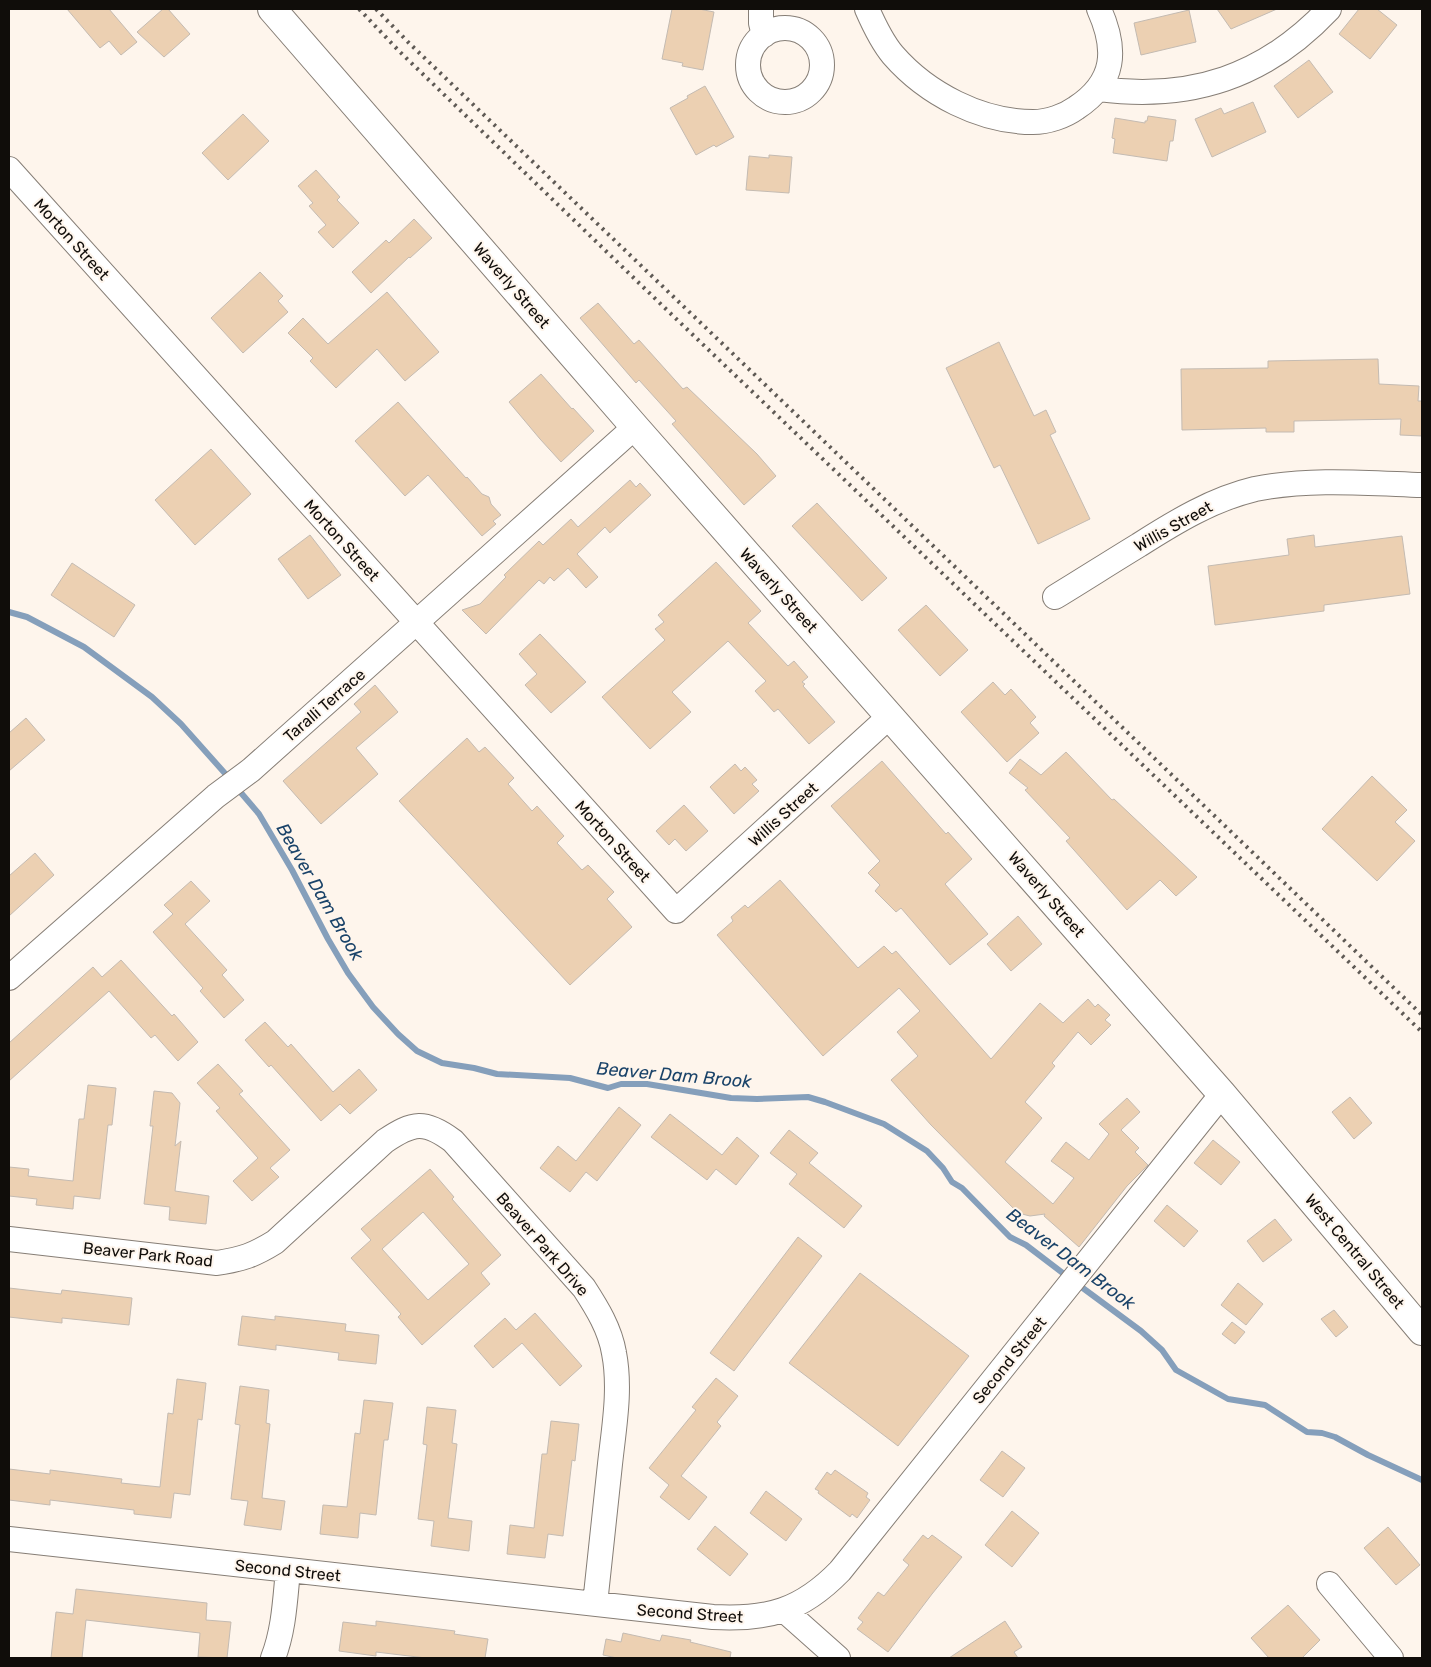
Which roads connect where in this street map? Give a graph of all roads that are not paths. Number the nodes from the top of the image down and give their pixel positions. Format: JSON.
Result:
{"nodes":[{"id":1,"x":272,"y":9,"type":"edge"},
{"id":2,"x":761,"y":9,"type":"edge"},
{"id":3,"x":867,"y":9,"type":"edge"},
{"id":4,"x":1099,"y":9,"type":"edge"},
{"id":5,"x":1329,"y":9,"type":"edge"},
{"id":6,"x":764,"y":35,"type":"dead end"},
{"id":7,"x":1099,"y":89,"type":"junction"},
{"id":8,"x":9,"y":169,"type":"edge"},
{"id":9,"x":635,"y":427,"type":"junction"},
{"id":10,"x":1422,"y":485,"type":"edge"},
{"id":11,"x":1055,"y":597,"type":"dead end"},
{"id":12,"x":417,"y":623,"type":"junction"},
{"id":13,"x":890,"y":716,"type":"junction"},
{"id":14,"x":676,"y":911,"type":"joint"},
{"id":15,"x":9,"y":978,"type":"edge"},
{"id":16,"x":1222,"y":1094,"type":"junction"},
{"id":17,"x":421,"y":1125,"type":"joint"},
{"id":18,"x":1287,"y":1170,"type":"joint"},
{"id":19,"x":9,"y":1239,"type":"edge"},
{"id":20,"x":1422,"y":1331,"type":"edge"},
{"id":21,"x":9,"y":1539,"type":"edge"},
{"id":22,"x":288,"y":1570,"type":"junction"},
{"id":23,"x":1328,"y":1584,"type":"dead end"},
{"id":24,"x":595,"y":1604,"type":"junction"},
{"id":25,"x":784,"y":1610,"type":"junction"},
{"id":26,"x":273,"y":1658,"type":"edge"},
{"id":27,"x":838,"y":1658,"type":"edge"},
{"id":28,"x":1391,"y":1658,"type":"edge"}],
"edges":[{"from":1,"to":9,"type":"main road","name":"Waverly Street"},
{"from":2,"to":6,"type":"street"},
{"from":3,"to":7,"type":"street"},
{"from":4,"to":7,"type":"street"},
{"from":5,"to":7,"type":"street"},
{"from":8,"to":12,"type":"street","name":"Morton Street"},
{"from":9,"to":12,"type":"street","name":"Taralli Terrace"},
{"from":9,"to":13,"type":"main road","name":"Waverly Street"},
{"from":10,"to":11,"type":"street","name":"Willis Street"},
{"from":12,"to":14,"type":"street","name":"Morton Street"},
{"from":12,"to":15,"type":"street","name":"Taralli Terrace"},
{"from":13,"to":14,"type":"street","name":"Willis Street"},
{"from":13,"to":16,"type":"main road","name":"Waverly Street"},
{"from":16,"to":18,"type":"main road","name":"Waverly Street"},
{"from":16,"to":25,"type":"street","name":"Second Street"},
{"from":17,"to":19,"type":"street","name":"Beaver Park Road"},
{"from":17,"to":24,"type":"street","name":"Beaver Park Drive"},
{"from":18,"to":20,"type":"main road","name":"West Central Street"},
{"from":21,"to":22,"type":"street","name":"Second Street"},
{"from":22,"to":24,"type":"street","name":"Second Street"},
{"from":22,"to":26,"type":"street"},
{"from":23,"to":28,"type":"street"},
{"from":24,"to":25,"type":"street","name":"Second Street"},
{"from":25,"to":27,"type":"street"}]}
